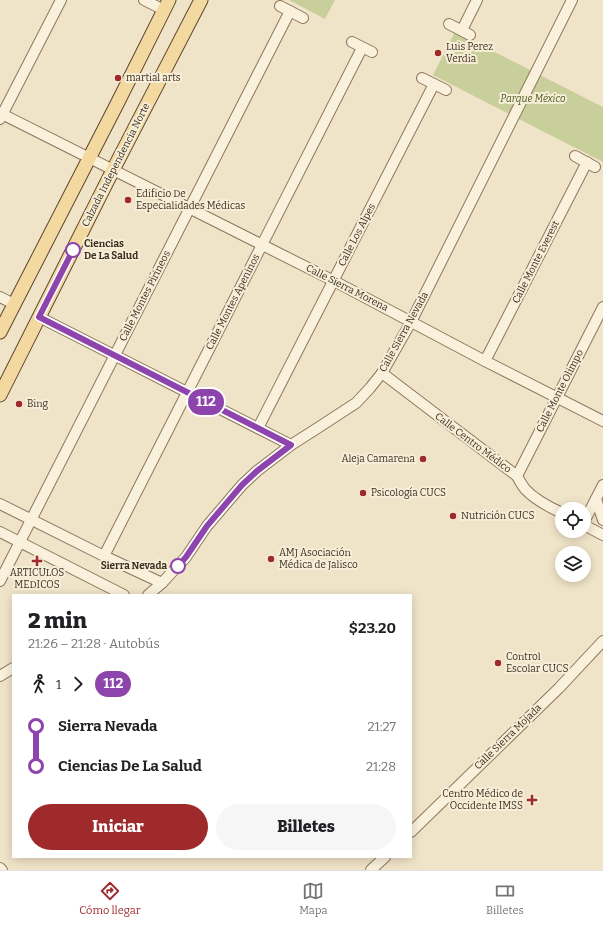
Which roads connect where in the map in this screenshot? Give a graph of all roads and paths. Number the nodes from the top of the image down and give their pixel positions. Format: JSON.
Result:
{"nodes":[{"id":1,"x":61,"y":0,"type":"edge"},
{"id":2,"x":144,"y":0,"type":"edge"},
{"id":3,"x":201,"y":0,"type":"edge"},
{"id":4,"x":477,"y":0,"type":"edge"},
{"id":5,"x":572,"y":0,"type":"edge"},
{"id":6,"x":167,"y":5,"type":"edge"},
{"id":7,"x":280,"y":6,"type":"dead end"},
{"id":8,"x":290,"y":11,"type":"junction"},
{"id":9,"x":303,"y":18,"type":"dead end"},
{"id":10,"x":449,"y":24,"type":"dead end"},
{"id":11,"x":352,"y":42,"type":"dead end"},
{"id":12,"x":422,"y":78,"type":"dead end"},
{"id":13,"x":434,"y":84,"type":"junction"},
{"id":14,"x":446,"y":90,"type":"dead end"},
{"id":15,"x":1,"y":116,"type":"edge"},
{"id":16,"x":575,"y":156,"type":"dead end"},
{"id":17,"x":89,"y":158,"type":"junction"},
{"id":18,"x":113,"y":170,"type":"junction"},
{"id":19,"x":190,"y":209,"type":"junction"},
{"id":20,"x":262,"y":245,"type":"junction"},
{"id":21,"x":334,"y":281,"type":"junction"},
{"id":22,"x":0,"y":297,"type":"edge"},
{"id":23,"x":14,"y":304,"type":"junction"},
{"id":24,"x":603,"y":307,"type":"edge"},
{"id":25,"x":39,"y":317,"type":"junction"},
{"id":26,"x":411,"y":322,"type":"junction"},
{"id":27,"x":0,"y":332,"type":"edge"},
{"id":28,"x":115,"y":355,"type":"junction"},
{"id":29,"x":485,"y":361,"type":"junction"},
{"id":30,"x":382,"y":373,"type":"junction"},
{"id":31,"x":187,"y":392,"type":"junction"},
{"id":32,"x":0,"y":395,"type":"edge"},
{"id":33,"x":557,"y":398,"type":"junction"},
{"id":34,"x":603,"y":421,"type":"edge"},
{"id":35,"x":258,"y":428,"type":"junction"},
{"id":36,"x":291,"y":445,"type":"junction"},
{"id":37,"x":517,"y":476,"type":"junction"},
{"id":38,"x":603,"y":485,"type":"edge"},
{"id":39,"x":596,"y":499,"type":"junction"},
{"id":40,"x":0,"y":504,"type":"edge"},
{"id":41,"x":591,"y":509,"type":"edge"},
{"id":42,"x":555,"y":510,"type":"edge"},
{"id":43,"x":31,"y":520,"type":"junction"},
{"id":44,"x":603,"y":520,"type":"edge"},
{"id":45,"x":591,"y":529,"type":"edge"},
{"id":46,"x":0,"y":532,"type":"edge"},
{"id":47,"x":603,"y":535,"type":"edge"},
{"id":48,"x":20,"y":542,"type":"junction"},
{"id":49,"x":104,"y":556,"type":"junction"},
{"id":50,"x":0,"y":581,"type":"edge"},
{"id":51,"x":162,"y":583,"type":"junction"},
{"id":52,"x":122,"y":594,"type":"edge"},
{"id":53,"x":149,"y":594,"type":"edge"},
{"id":54,"x":603,"y":641,"type":"edge"},
{"id":55,"x":12,"y":669,"type":"edge"},
{"id":56,"x":0,"y":676,"type":"edge"},
{"id":57,"x":412,"y":831,"type":"edge"},
{"id":58,"x":384,"y":858,"type":"edge"},
{"id":59,"x":371,"y":870,"type":"edge"}],
"edges":[{"from":1,"to":15,"type":"street"},
{"from":2,"to":6,"type":"street"},
{"from":3,"to":18,"type":"main road","name":"Calzada Independencia Norte"},
{"from":4,"to":10,"type":"street"},
{"from":5,"to":26,"type":"street","name":"Calle Sierra Nevada"},
{"from":6,"to":17,"type":"main road"},
{"from":7,"to":8,"type":"street"},
{"from":8,"to":9,"type":"street"},
{"from":8,"to":19,"type":"street","name":"Calle Montes Pirineos"},
{"from":11,"to":20,"type":"street","name":"Calle Montes Apeninos"},
{"from":12,"to":13,"type":"street"},
{"from":13,"to":14,"type":"street"},
{"from":13,"to":21,"type":"street","name":"Calle Los Alpes"},
{"from":15,"to":17,"type":"street","name":"Calle Sierra Morena"},
{"from":16,"to":29,"type":"street","name":"Calle Monte Everest"},
{"from":17,"to":18,"type":"street","name":"Calle Sierra Morena"},
{"from":17,"to":23,"type":"main road"},
{"from":18,"to":19,"type":"street","name":"Calle Sierra Morena"},
{"from":18,"to":25,"type":"main road","name":"Calzada Independencia Norte"},
{"from":19,"to":20,"type":"street","name":"Calle Sierra Morena"},
{"from":19,"to":28,"type":"street","name":"Calle Montes Pirineos"},
{"from":20,"to":21,"type":"street","name":"Calle Sierra Morena"},
{"from":20,"to":31,"type":"street","name":"Calle Montes Apeninos"},
{"from":21,"to":26,"type":"street","name":"Calle Sierra Morena"},
{"from":21,"to":35,"type":"street","name":"Calle Los Alpes"},
{"from":22,"to":23,"type":"street"},
{"from":23,"to":27,"type":"main road"},
{"from":24,"to":33,"type":"street","name":"Calle Monte Olimpo"},
{"from":25,"to":28,"type":"street"},
{"from":25,"to":32,"type":"main road","name":"Calzada Independencia Norte"},
{"from":26,"to":29,"type":"street","name":"Calle Sierra Morena"},
{"from":26,"to":30,"type":"street","name":"Calle Sierra Nevada"},
{"from":28,"to":31,"type":"street"},
{"from":28,"to":43,"type":"street","name":"Calle Montes Pirineos"},
{"from":29,"to":33,"type":"street","name":"Calle Sierra Morena"},
{"from":30,"to":36,"type":"street","name":"Calle Sierra Nevada"},
{"from":30,"to":37,"type":"street","name":"Calle Centro Médico"},
{"from":31,"to":35,"type":"street"},
{"from":31,"to":49,"type":"street","name":"Calle Montes Apeninos"},
{"from":33,"to":34,"type":"street","name":"Calle Sierra Morena"},
{"from":33,"to":37,"type":"street","name":"Calle Monte Olimpo"},
{"from":35,"to":36,"type":"street"},
{"from":36,"to":51,"type":"street","name":"Calle Sierra Nevada"},
{"from":37,"to":42,"type":"street","name":"Calle Centro Médico"},
{"from":38,"to":39,"type":"street"},
{"from":39,"to":41,"type":"street"},
{"from":39,"to":44,"type":"street"},
{"from":40,"to":43,"type":"street"},
{"from":43,"to":48,"type":"street","name":"Calle Montes Pirineos"},
{"from":43,"to":49,"type":"street"},
{"from":45,"to":47,"type":"street"},
{"from":46,"to":48,"type":"street"},
{"from":48,"to":50,"type":"street","name":"Calle Montes Pirineos"},
{"from":48,"to":52,"type":"street"},
{"from":49,"to":51,"type":"street"},
{"from":51,"to":53,"type":"street","name":"Calle Sierra Nevada"},
{"from":54,"to":57,"type":"street","name":"Calle Sierra Mojada"},
{"from":55,"to":56,"type":"street"},
{"from":58,"to":59,"type":"street"}]}
